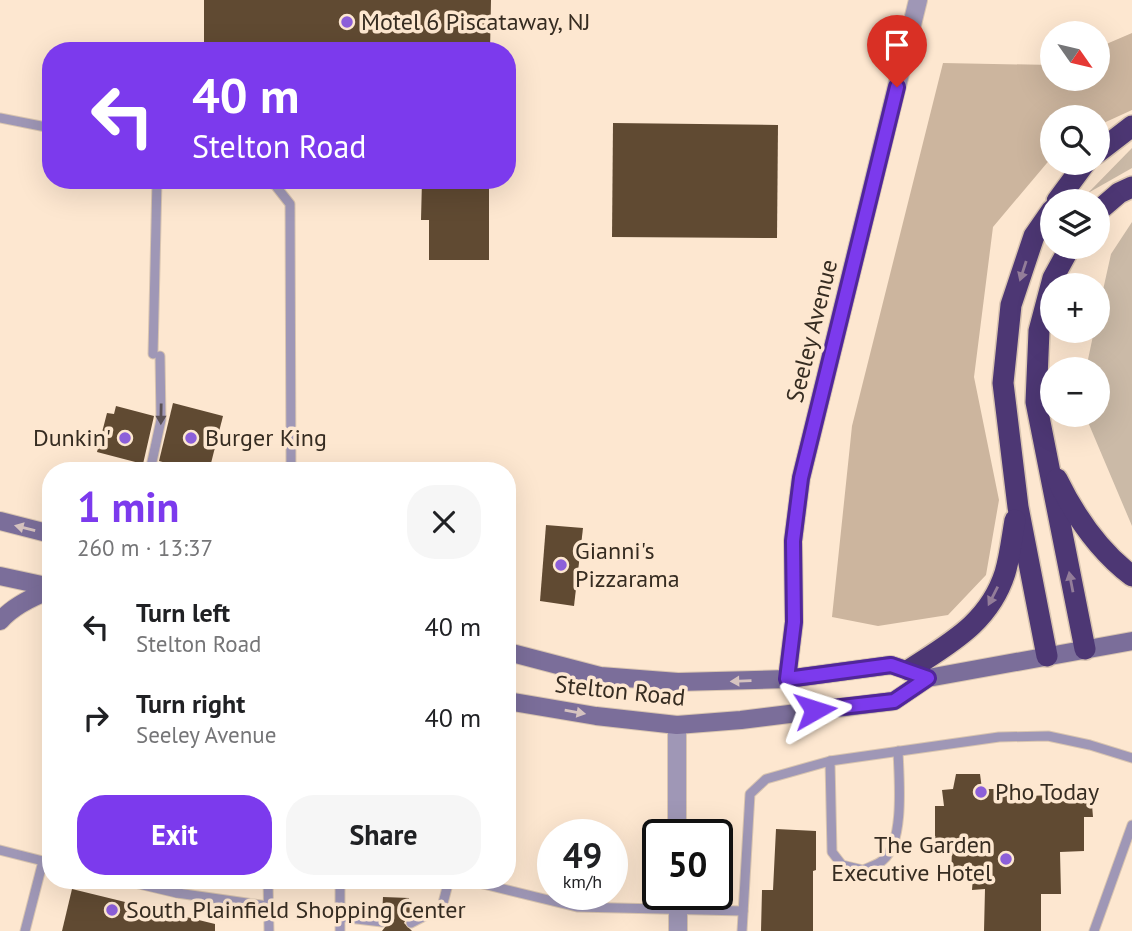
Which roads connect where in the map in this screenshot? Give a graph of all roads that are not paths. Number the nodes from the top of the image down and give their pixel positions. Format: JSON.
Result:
{"nodes":[{"id":1,"x":918,"y":0,"type":"edge"},
{"id":2,"x":0,"y":118,"type":"edge"},
{"id":3,"x":42,"y":126,"type":"edge"},
{"id":4,"x":1132,"y":126,"type":"edge"},
{"id":5,"x":1110,"y":143,"type":"edge"},
{"id":6,"x":1132,"y":187,"type":"edge"},
{"id":7,"x":157,"y":189,"type":"edge"},
{"id":8,"x":278,"y":189,"type":"edge"},
{"id":9,"x":1110,"y":201,"type":"edge"},
{"id":10,"x":1040,"y":227,"type":"edge"},
{"id":11,"x":1064,"y":259,"type":"edge"},
{"id":12,"x":1046,"y":457,"type":"junction"},
{"id":13,"x":152,"y":462,"type":"edge"},
{"id":14,"x":291,"y":462,"type":"edge"},
{"id":15,"x":1018,"y":507,"type":"junction"},
{"id":16,"x":0,"y":521,"type":"edge"},
{"id":17,"x":42,"y":532,"type":"edge"},
{"id":18,"x":0,"y":576,"type":"edge"},
{"id":19,"x":1132,"y":576,"type":"edge"},
{"id":20,"x":42,"y":587,"type":"edge"},
{"id":21,"x":42,"y":593,"type":"edge"},
{"id":22,"x":0,"y":621,"type":"edge"},
{"id":23,"x":1132,"y":642,"type":"edge"},
{"id":24,"x":1085,"y":649,"type":"junction"},
{"id":25,"x":516,"y":654,"type":"edge"},
{"id":26,"x":1047,"y":656,"type":"junction"},
{"id":27,"x":919,"y":674,"type":"junction"},
{"id":28,"x":787,"y":679,"type":"junction"},
{"id":29,"x":516,"y":702,"type":"edge"},
{"id":30,"x":677,"y":725,"type":"junction"},
{"id":31,"x":898,"y":751,"type":"junction"},
{"id":32,"x":1132,"y":758,"type":"edge"},
{"id":33,"x":830,"y":761,"type":"junction"},
{"id":34,"x":677,"y":819,"type":"edge"},
{"id":35,"x":1132,"y":825,"type":"edge"},
{"id":36,"x":0,"y":850,"type":"edge"},
{"id":37,"x":42,"y":861,"type":"edge"},
{"id":38,"x":42,"y":878,"type":"edge"},
{"id":39,"x":160,"y":889,"type":"edge"},
{"id":40,"x":178,"y":889,"type":"edge"},
{"id":41,"x":268,"y":889,"type":"edge"},
{"id":42,"x":340,"y":889,"type":"edge"},
{"id":43,"x":447,"y":889,"type":"edge"},
{"id":44,"x":505,"y":889,"type":"edge"},
{"id":45,"x":177,"y":893,"type":"junction"},
{"id":46,"x":642,"y":903,"type":"edge"},
{"id":47,"x":268,"y":906,"type":"junction"},
{"id":48,"x":678,"y":910,"type":"edge"},
{"id":49,"x":733,"y":910,"type":"edge"},
{"id":50,"x":743,"y":911,"type":"junction"},
{"id":51,"x":340,"y":917,"type":"junction"},
{"id":52,"x":382,"y":922,"type":"dead end"},
{"id":53,"x":411,"y":923,"type":"dead end"},
{"id":54,"x":25,"y":931,"type":"edge"},
{"id":55,"x":269,"y":931,"type":"edge"},
{"id":56,"x":340,"y":931,"type":"edge"},
{"id":57,"x":678,"y":931,"type":"edge"},
{"id":58,"x":743,"y":931,"type":"edge"},
{"id":59,"x":1094,"y":931,"type":"edge"}],
"edges":[{"from":1,"to":28,"type":"street","name":"Seeley Avenue"},
{"from":2,"to":3,"type":"lane"},
{"from":4,"to":5,"type":"highway"},
{"from":6,"to":9,"type":"highway"},
{"from":7,"to":13,"type":"lane","one_way":true},
{"from":8,"to":14,"type":"lane"},
{"from":10,"to":15,"type":"highway","one_way":true},
{"from":11,"to":12,"type":"highway"},
{"from":12,"to":19,"type":"highway"},
{"from":24,"to":12,"type":"highway","one_way":true},
{"from":15,"to":26,"type":"highway"},
{"from":15,"to":27,"type":"highway","one_way":true},
{"from":17,"to":16,"type":"main road","one_way":true},
{"from":18,"to":20,"type":"main road"},
{"from":21,"to":22,"type":"main road"},
{"from":23,"to":24,"type":"main road","name":"Stelton Road"},
{"from":24,"to":26,"type":"main road","name":"Stelton Road"},
{"from":28,"to":25,"type":"main road","name":"Stelton Road","one_way":true},
{"from":26,"to":27,"type":"main road","name":"Stelton Road"},
{"from":27,"to":28,"type":"main road","name":"Stelton Road"},
{"from":27,"to":30,"type":"main road","name":"Stelton Road"},
{"from":29,"to":30,"type":"main road","name":"Stelton Road","one_way":true},
{"from":30,"to":34,"type":"street"},
{"from":31,"to":32,"type":"lane"},
{"from":31,"to":33,"type":"lane"},
{"from":31,"to":33,"type":"lane"},
{"from":33,"to":50,"type":"lane"},
{"from":35,"to":59,"type":"lane"},
{"from":36,"to":37,"type":"lane"},
{"from":38,"to":54,"type":"lane"},
{"from":39,"to":45,"type":"lane"},
{"from":40,"to":45,"type":"lane"},
{"from":41,"to":47,"type":"lane"},
{"from":42,"to":51,"type":"lane"},
{"from":43,"to":53,"type":"lane"},
{"from":44,"to":46,"type":"lane"},
{"from":45,"to":47,"type":"lane"},
{"from":47,"to":55,"type":"lane"},
{"from":48,"to":57,"type":"street"},
{"from":49,"to":50,"type":"lane"},
{"from":50,"to":58,"type":"lane"},
{"from":51,"to":52,"type":"lane"},
{"from":51,"to":56,"type":"lane"}]}
